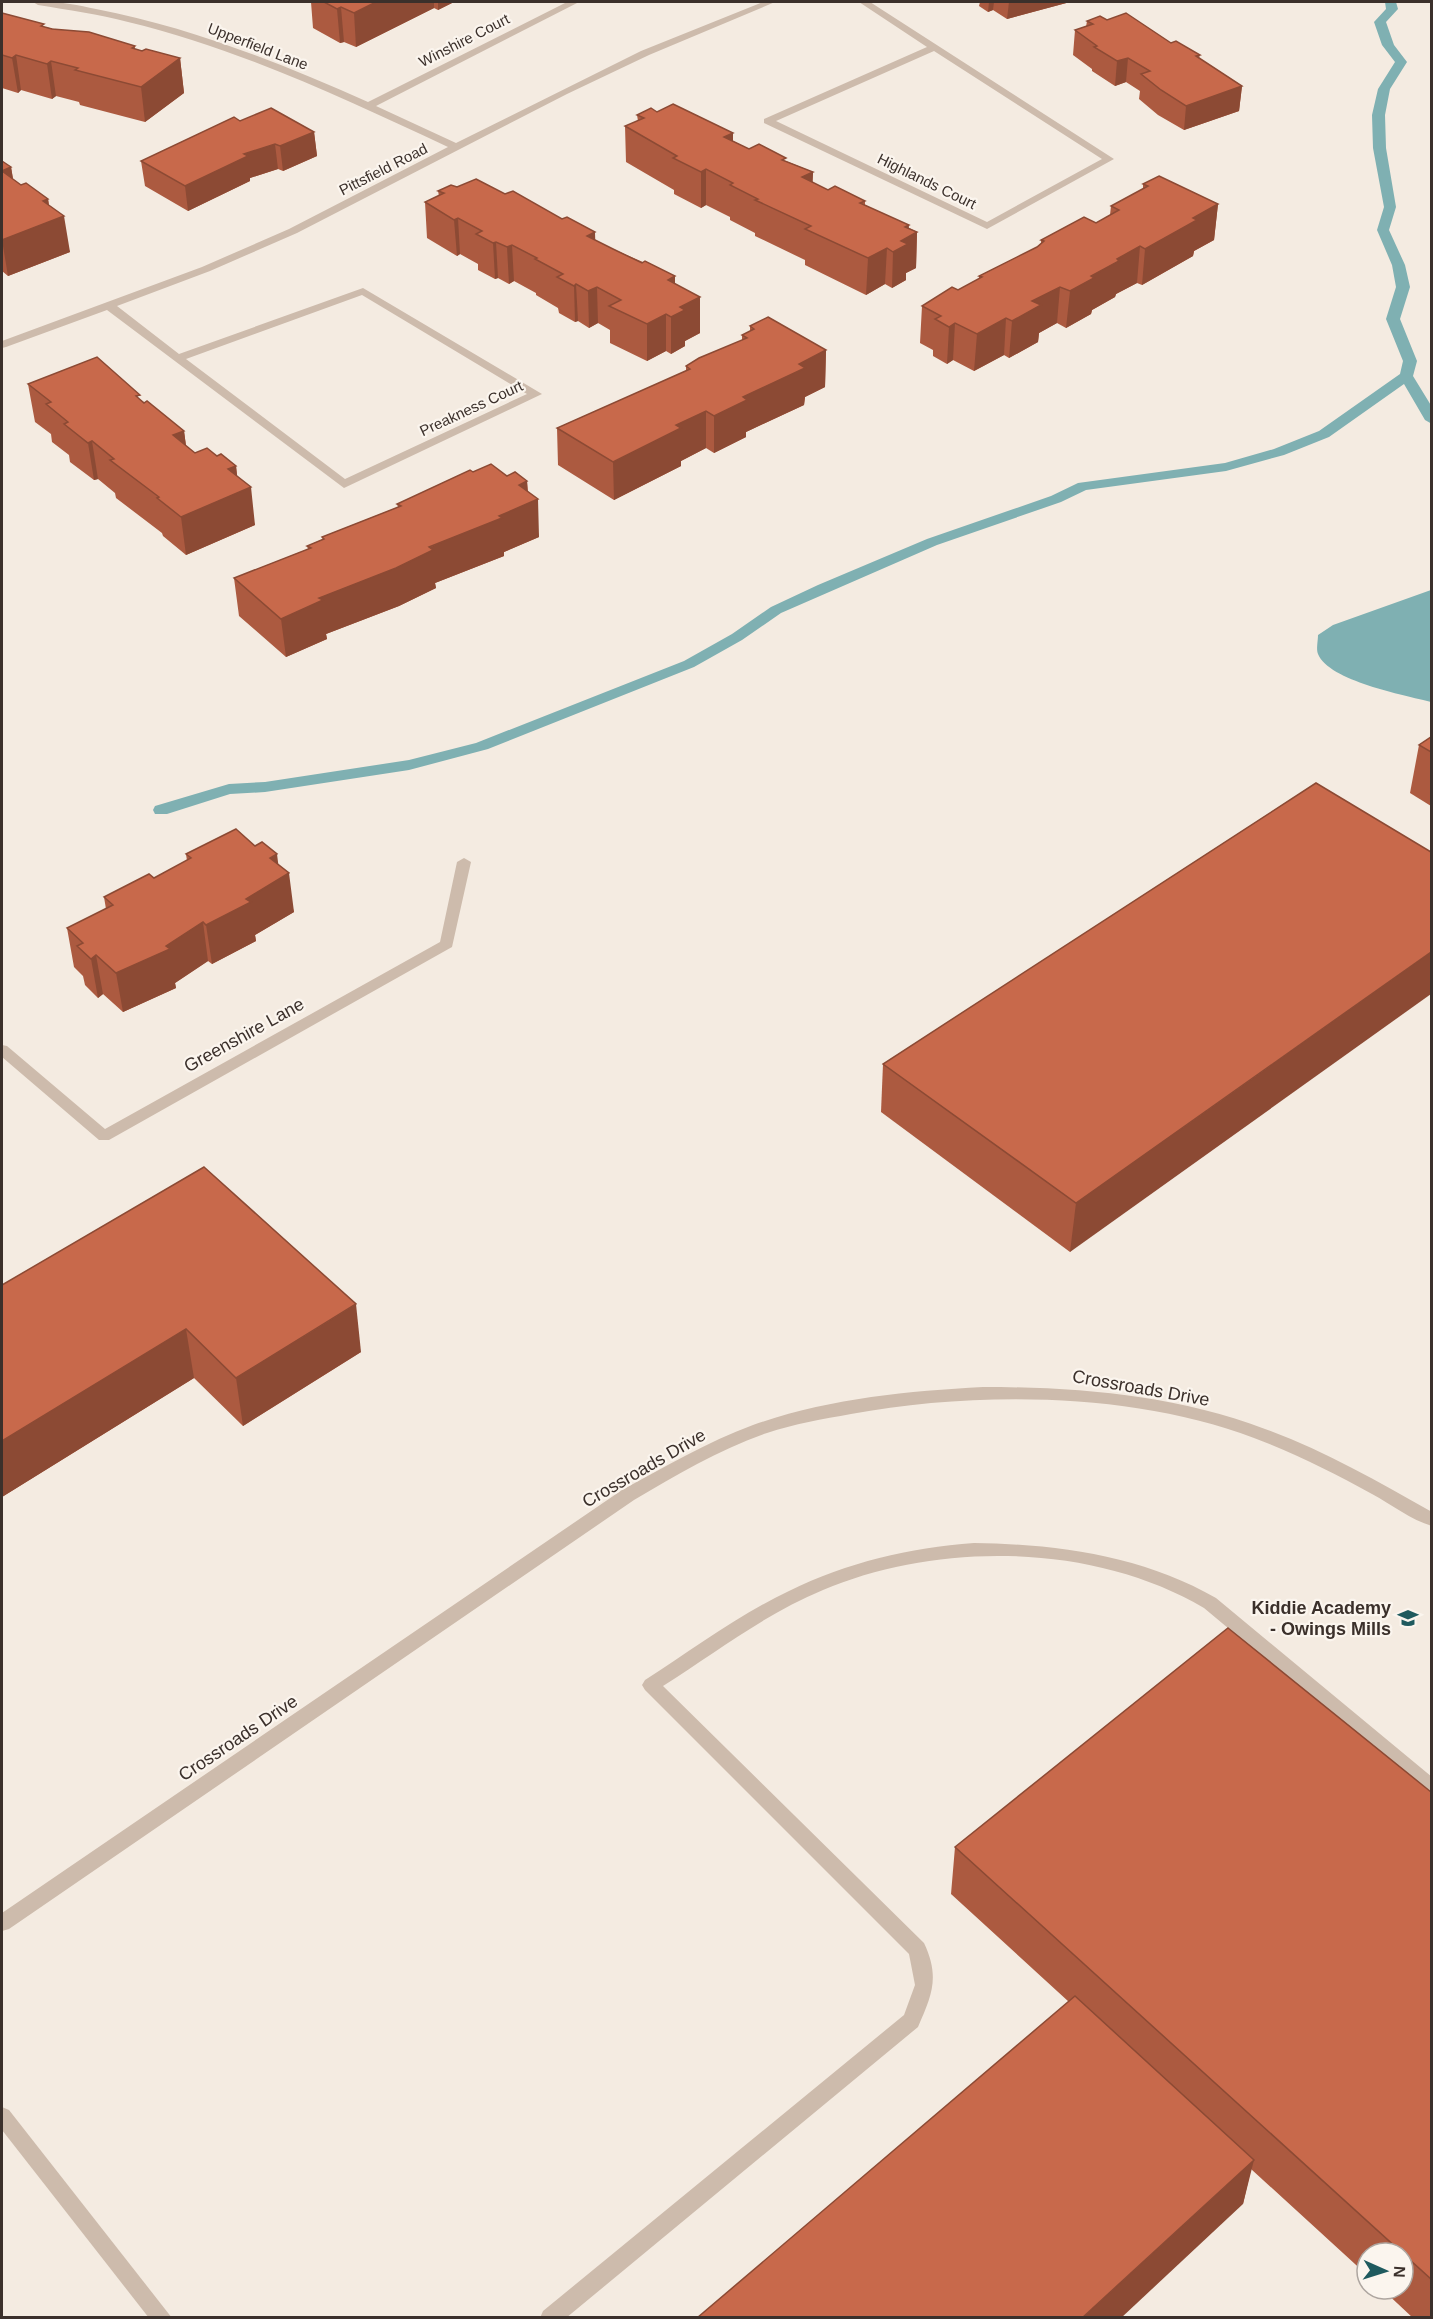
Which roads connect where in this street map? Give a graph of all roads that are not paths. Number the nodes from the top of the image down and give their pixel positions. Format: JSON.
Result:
{"nodes":[{"id":1,"x":38,"y":2,"type":"edge"},
{"id":2,"x":574,"y":2,"type":"edge"},
{"id":3,"x":770,"y":2,"type":"edge"},
{"id":4,"x":864,"y":2,"type":"edge"},
{"id":5,"x":933,"y":48,"type":"junction"},
{"id":6,"x":368,"y":106,"type":"junction"},
{"id":7,"x":458,"y":147,"type":"junction"},
{"id":8,"x":108,"y":305,"type":"junction"},
{"id":9,"x":2,"y":345,"type":"edge"},
{"id":10,"x":178,"y":358,"type":"junction"},
{"id":11,"x":464,"y":862,"type":"dead end"},
{"id":12,"x":2,"y":1050,"type":"edge"},
{"id":13,"x":1431,"y":1519,"type":"edge"},
{"id":14,"x":1431,"y":1788,"type":"edge"},
{"id":15,"x":2,"y":1923,"type":"edge"},
{"id":16,"x":2,"y":2116,"type":"edge"},
{"id":17,"x":162,"y":2318,"type":"edge"},
{"id":18,"x":550,"y":2318,"type":"edge"}],
"edges":[{"from":1,"to":6,"type":"street","name":"Upperfield Lane"},
{"from":2,"to":6,"type":"street","name":"Winshire Court"},
{"from":3,"to":7,"type":"street","name":"Pittsfield Road"},
{"from":4,"to":5,"type":"street","name":"Highlands Court"},
{"from":5,"to":5,"type":"street","name":"Highlands Court"},
{"from":6,"to":7,"type":"street","name":"Upperfield Lane"},
{"from":7,"to":8,"type":"street","name":"Pittsfield Road"},
{"from":8,"to":9,"type":"street","name":"Pittsfield Road"},
{"from":8,"to":10,"type":"street","name":"Preakness Court"},
{"from":10,"to":10,"type":"street","name":"Preakness Court"},
{"from":11,"to":12,"type":"street","name":"Greenshire Lane"},
{"from":13,"to":15,"type":"street","name":"Crossroads Drive"},
{"from":14,"to":18,"type":"street"},
{"from":16,"to":17,"type":"street"}]}
